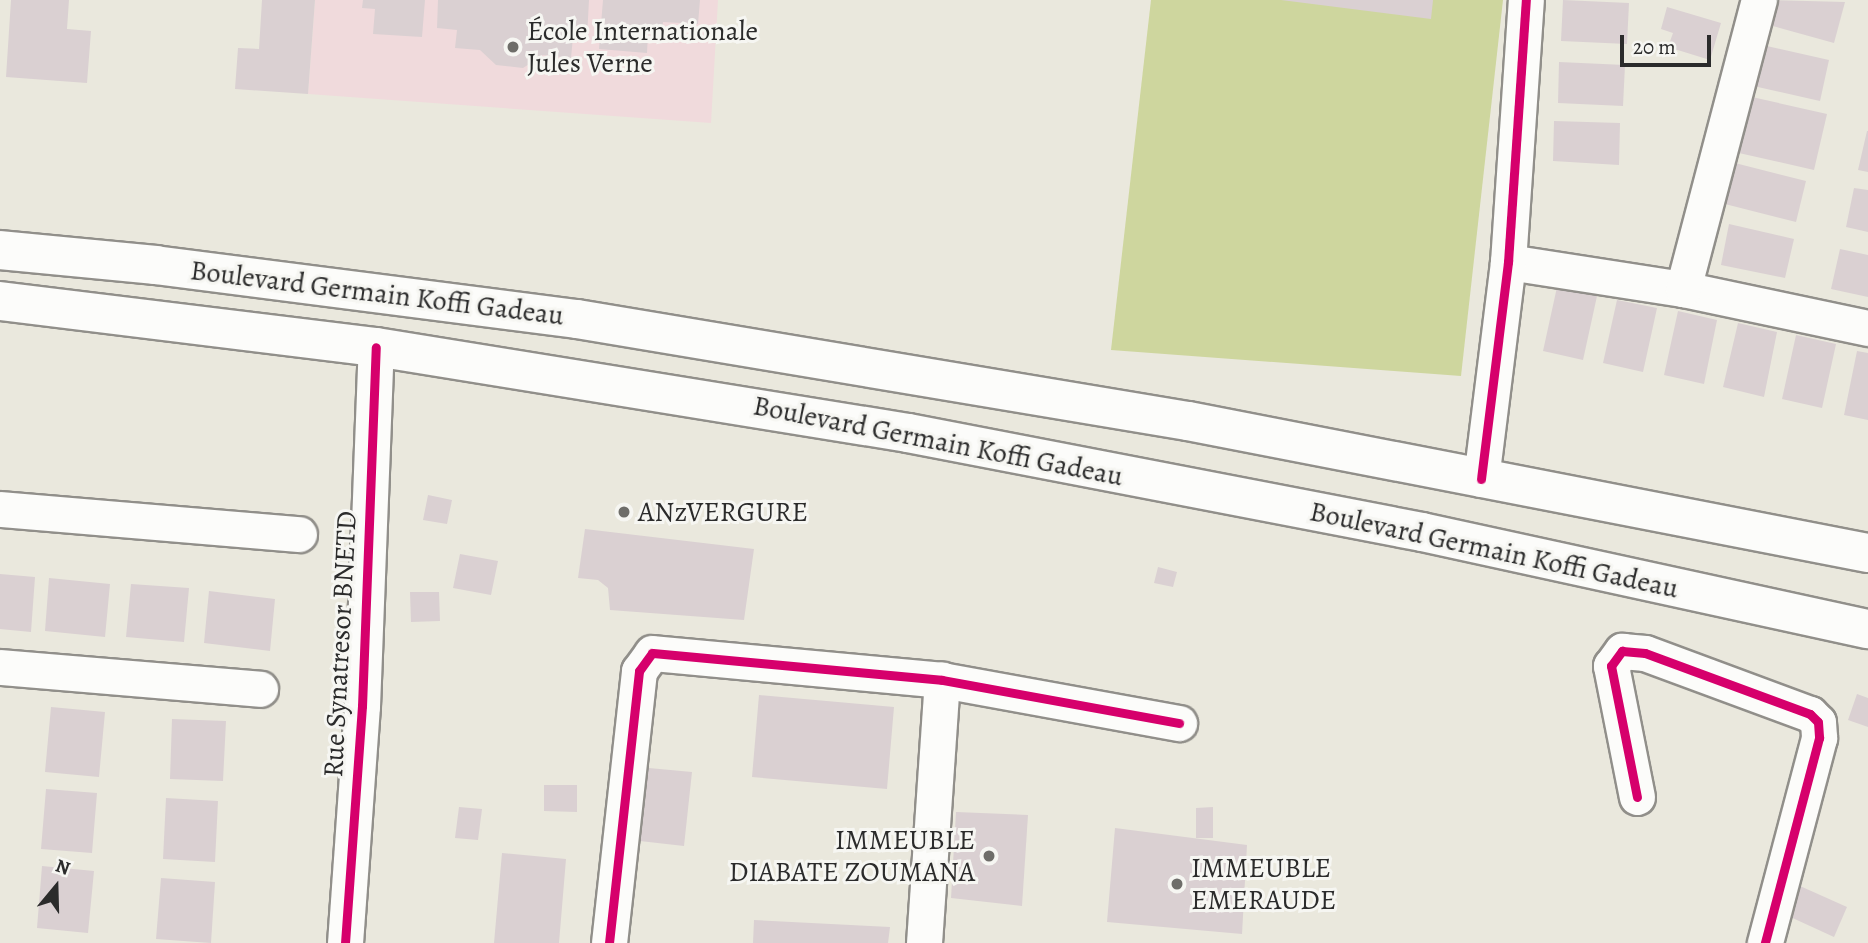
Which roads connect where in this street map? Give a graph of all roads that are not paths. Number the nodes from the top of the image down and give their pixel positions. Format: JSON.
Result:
{"nodes":[{"id":1,"x":1526,"y":0,"type":"edge"},
{"id":2,"x":1759,"y":0,"type":"edge"},
{"id":3,"x":0,"y":250,"type":"edge"},
{"id":4,"x":1508,"y":262,"type":"junction"},
{"id":5,"x":1683,"y":289,"type":"junction"},
{"id":6,"x":0,"y":301,"type":"edge"},
{"id":7,"x":1868,"y":328,"type":"edge"},
{"id":8,"x":376,"y":347,"type":"junction"},
{"id":9,"x":1481,"y":479,"type":"junction"},
{"id":10,"x":0,"y":509,"type":"edge"},
{"id":11,"x":299,"y":534,"type":"dead end"},
{"id":12,"x":1868,"y":553,"type":"edge"},
{"id":13,"x":1868,"y":629,"type":"edge"},
{"id":14,"x":1,"y":676,"type":"edge"},
{"id":15,"x":942,"y":680,"type":"junction"},
{"id":16,"x":260,"y":689,"type":"dead end"},
{"id":17,"x":1179,"y":723,"type":"dead end"},
{"id":18,"x":1637,"y":797,"type":"dead end"},
{"id":19,"x":345,"y":943,"type":"edge"},
{"id":20,"x":609,"y":943,"type":"edge"},
{"id":21,"x":924,"y":943,"type":"edge"},
{"id":22,"x":1765,"y":943,"type":"edge"}],
"edges":[{"from":1,"to":4,"type":"street"},
{"from":2,"to":5,"type":"street"},
{"from":3,"to":9,"type":"main road","name":"Boulevard Germain Koffi Gadeau"},
{"from":4,"to":5,"type":"street"},
{"from":4,"to":9,"type":"street"},
{"from":5,"to":7,"type":"street"},
{"from":6,"to":8,"type":"main road","name":"Boulevard Germain Koffi Gadeau"},
{"from":8,"to":13,"type":"main road","name":"Boulevard Germain Koffi Gadeau"},
{"from":8,"to":19,"type":"street","name":"Rue Synatresor BNETD"},
{"from":9,"to":12,"type":"main road","name":"Boulevard Germain Koffi Gadeau"},
{"from":10,"to":11,"type":"street"},
{"from":14,"to":16,"type":"street"},
{"from":15,"to":17,"type":"street"},
{"from":15,"to":20,"type":"street"},
{"from":15,"to":21,"type":"street"},
{"from":18,"to":22,"type":"street"}]}
